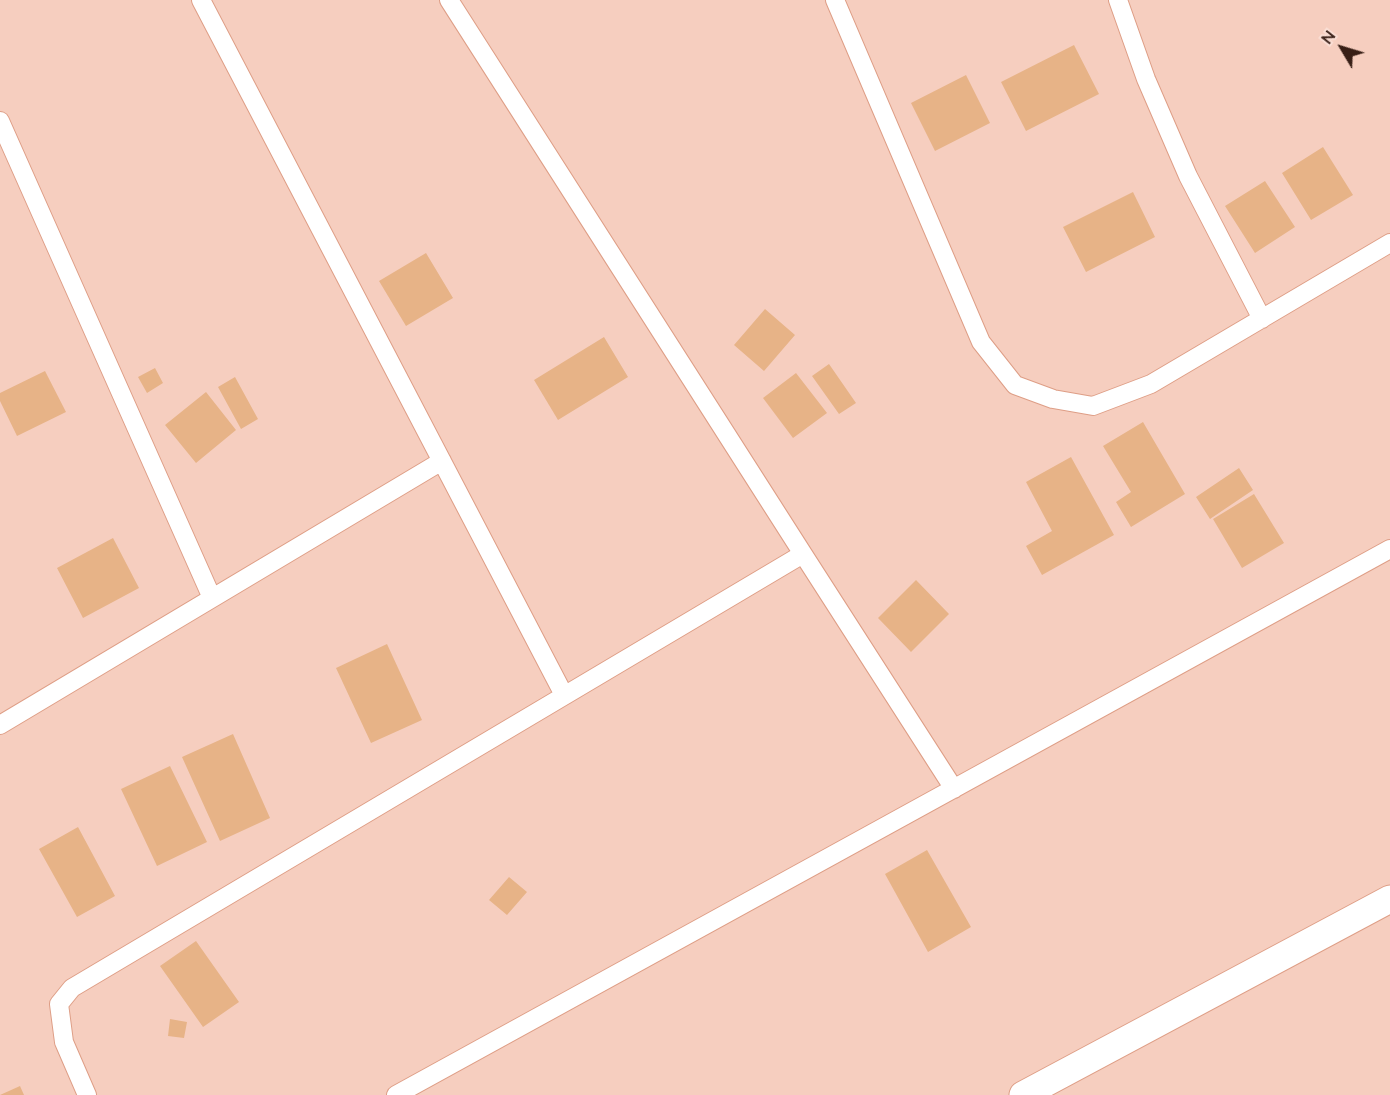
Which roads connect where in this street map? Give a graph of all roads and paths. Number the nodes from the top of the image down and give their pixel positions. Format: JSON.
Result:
{"nodes":[{"id":1,"x":201,"y":0,"type":"edge"},
{"id":2,"x":449,"y":0,"type":"edge"},
{"id":3,"x":835,"y":0,"type":"edge"},
{"id":4,"x":1118,"y":0,"type":"edge"},
{"id":5,"x":0,"y":121,"type":"edge"},
{"id":6,"x":1390,"y":243,"type":"edge"},
{"id":7,"x":1262,"y":319,"type":"junction"},
{"id":8,"x":442,"y":461,"type":"junction"},
{"id":9,"x":1390,"y":549,"type":"edge"},
{"id":10,"x":803,"y":554,"type":"junction"},
{"id":11,"x":212,"y":598,"type":"junction"},
{"id":12,"x":564,"y":695,"type":"junction"},
{"id":13,"x":0,"y":725,"type":"edge"},
{"id":14,"x":954,"y":789,"type":"junction"},
{"id":15,"x":1390,"y":899,"type":"edge"},
{"id":16,"x":87,"y":1095,"type":"edge"},
{"id":17,"x":396,"y":1095,"type":"edge"},
{"id":18,"x":1023,"y":1095,"type":"edge"}],
"edges":[{"from":1,"to":8,"type":"street"},
{"from":2,"to":10,"type":"street"},
{"from":3,"to":7,"type":"street"},
{"from":4,"to":7,"type":"street"},
{"from":5,"to":11,"type":"street"},
{"from":6,"to":7,"type":"street"},
{"from":8,"to":11,"type":"street"},
{"from":8,"to":12,"type":"street"},
{"from":9,"to":14,"type":"street"},
{"from":10,"to":12,"type":"street"},
{"from":10,"to":14,"type":"street"},
{"from":11,"to":13,"type":"street"},
{"from":12,"to":16,"type":"street"},
{"from":14,"to":17,"type":"street"},
{"from":15,"to":18,"type":"street"}]}
